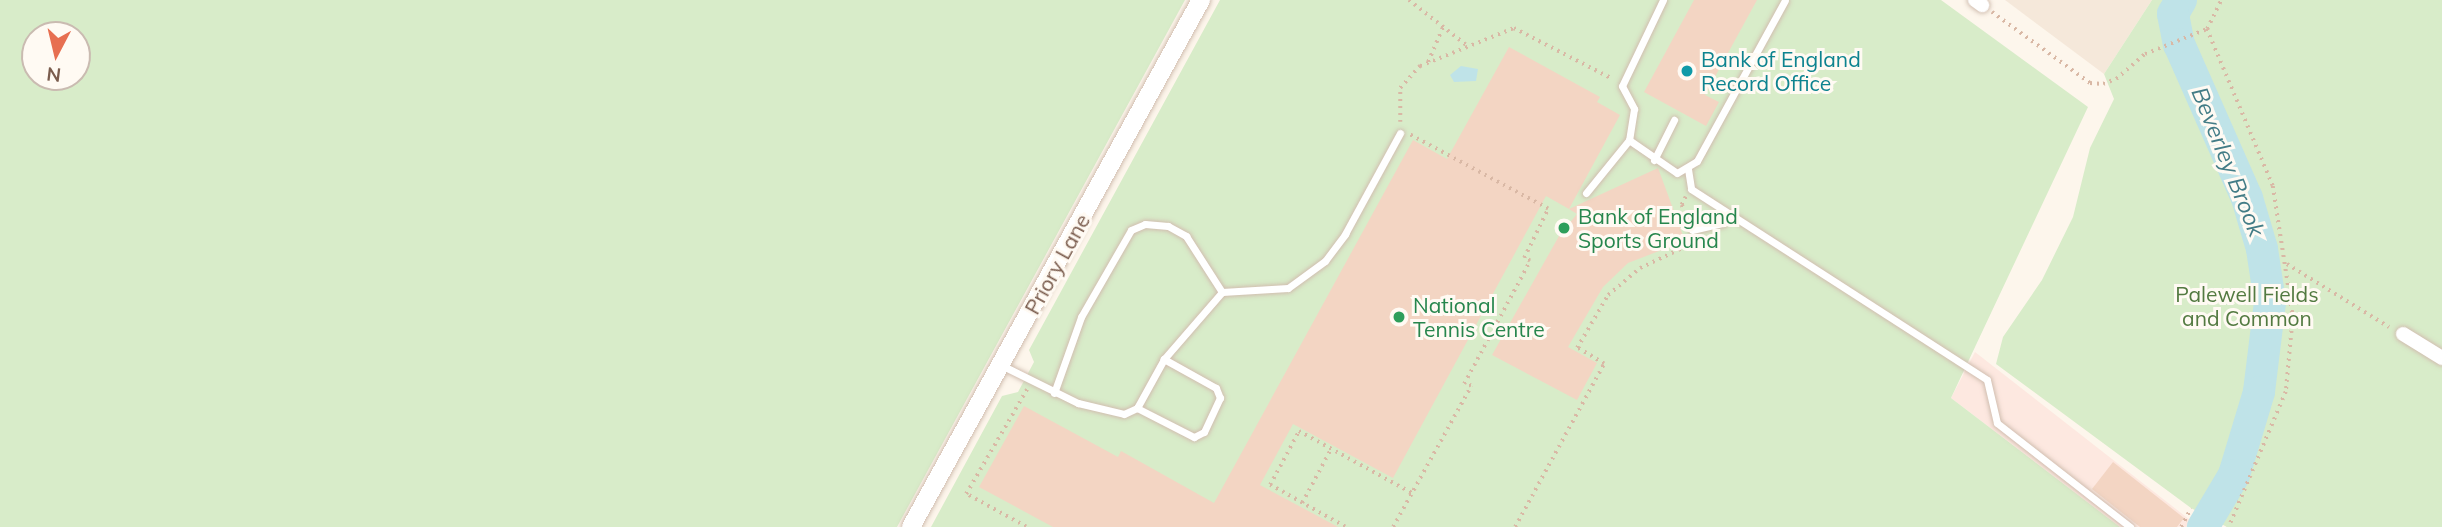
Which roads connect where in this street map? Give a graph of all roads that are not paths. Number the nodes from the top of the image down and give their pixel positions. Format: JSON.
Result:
{"nodes":[{"id":1,"x":1202,"y":0,"type":"edge"},
{"id":2,"x":1663,"y":0,"type":"edge"},
{"id":3,"x":1785,"y":0,"type":"edge"},
{"id":4,"x":1674,"y":120,"type":"dead end"},
{"id":5,"x":1400,"y":133,"type":"road end"},
{"id":6,"x":1629,"y":141,"type":"junction"},
{"id":7,"x":1654,"y":160,"type":"junction"},
{"id":8,"x":1688,"y":170,"type":"junction"},
{"id":9,"x":1586,"y":193,"type":"dead end"},
{"id":10,"x":1728,"y":214,"type":"junction"},
{"id":11,"x":1692,"y":230,"type":"road end"},
{"id":12,"x":1222,"y":292,"type":"junction"},
{"id":13,"x":2403,"y":334,"type":"road end"},
{"id":14,"x":2442,"y":358,"type":"edge"},
{"id":15,"x":1164,"y":359,"type":"junction"},
{"id":16,"x":1001,"y":365,"type":"junction"},
{"id":17,"x":1054,"y":393,"type":"junction"},
{"id":18,"x":1137,"y":408,"type":"junction"},
{"id":19,"x":911,"y":527,"type":"edge"},
{"id":20,"x":2130,"y":527,"type":"edge"}],
"edges":[{"from":1,"to":16,"type":"street","name":"Priory Lane"},
{"from":2,"to":6,"type":"lane"},
{"from":3,"to":8,"type":"lane"},
{"from":4,"to":7,"type":"lane"},
{"from":5,"to":12,"type":"lane"},
{"from":6,"to":7,"type":"lane"},
{"from":6,"to":9,"type":"lane"},
{"from":7,"to":8,"type":"lane"},
{"from":8,"to":10,"type":"lane"},
{"from":10,"to":11,"type":"lane"},
{"from":10,"to":20,"type":"lane"},
{"from":12,"to":15,"type":"lane"},
{"from":12,"to":17,"type":"lane"},
{"from":13,"to":14,"type":"street"},
{"from":15,"to":18,"type":"lane"},
{"from":15,"to":18,"type":"lane"},
{"from":16,"to":17,"type":"lane"},
{"from":16,"to":19,"type":"street","name":"Priory Lane"},
{"from":17,"to":18,"type":"lane"}]}
